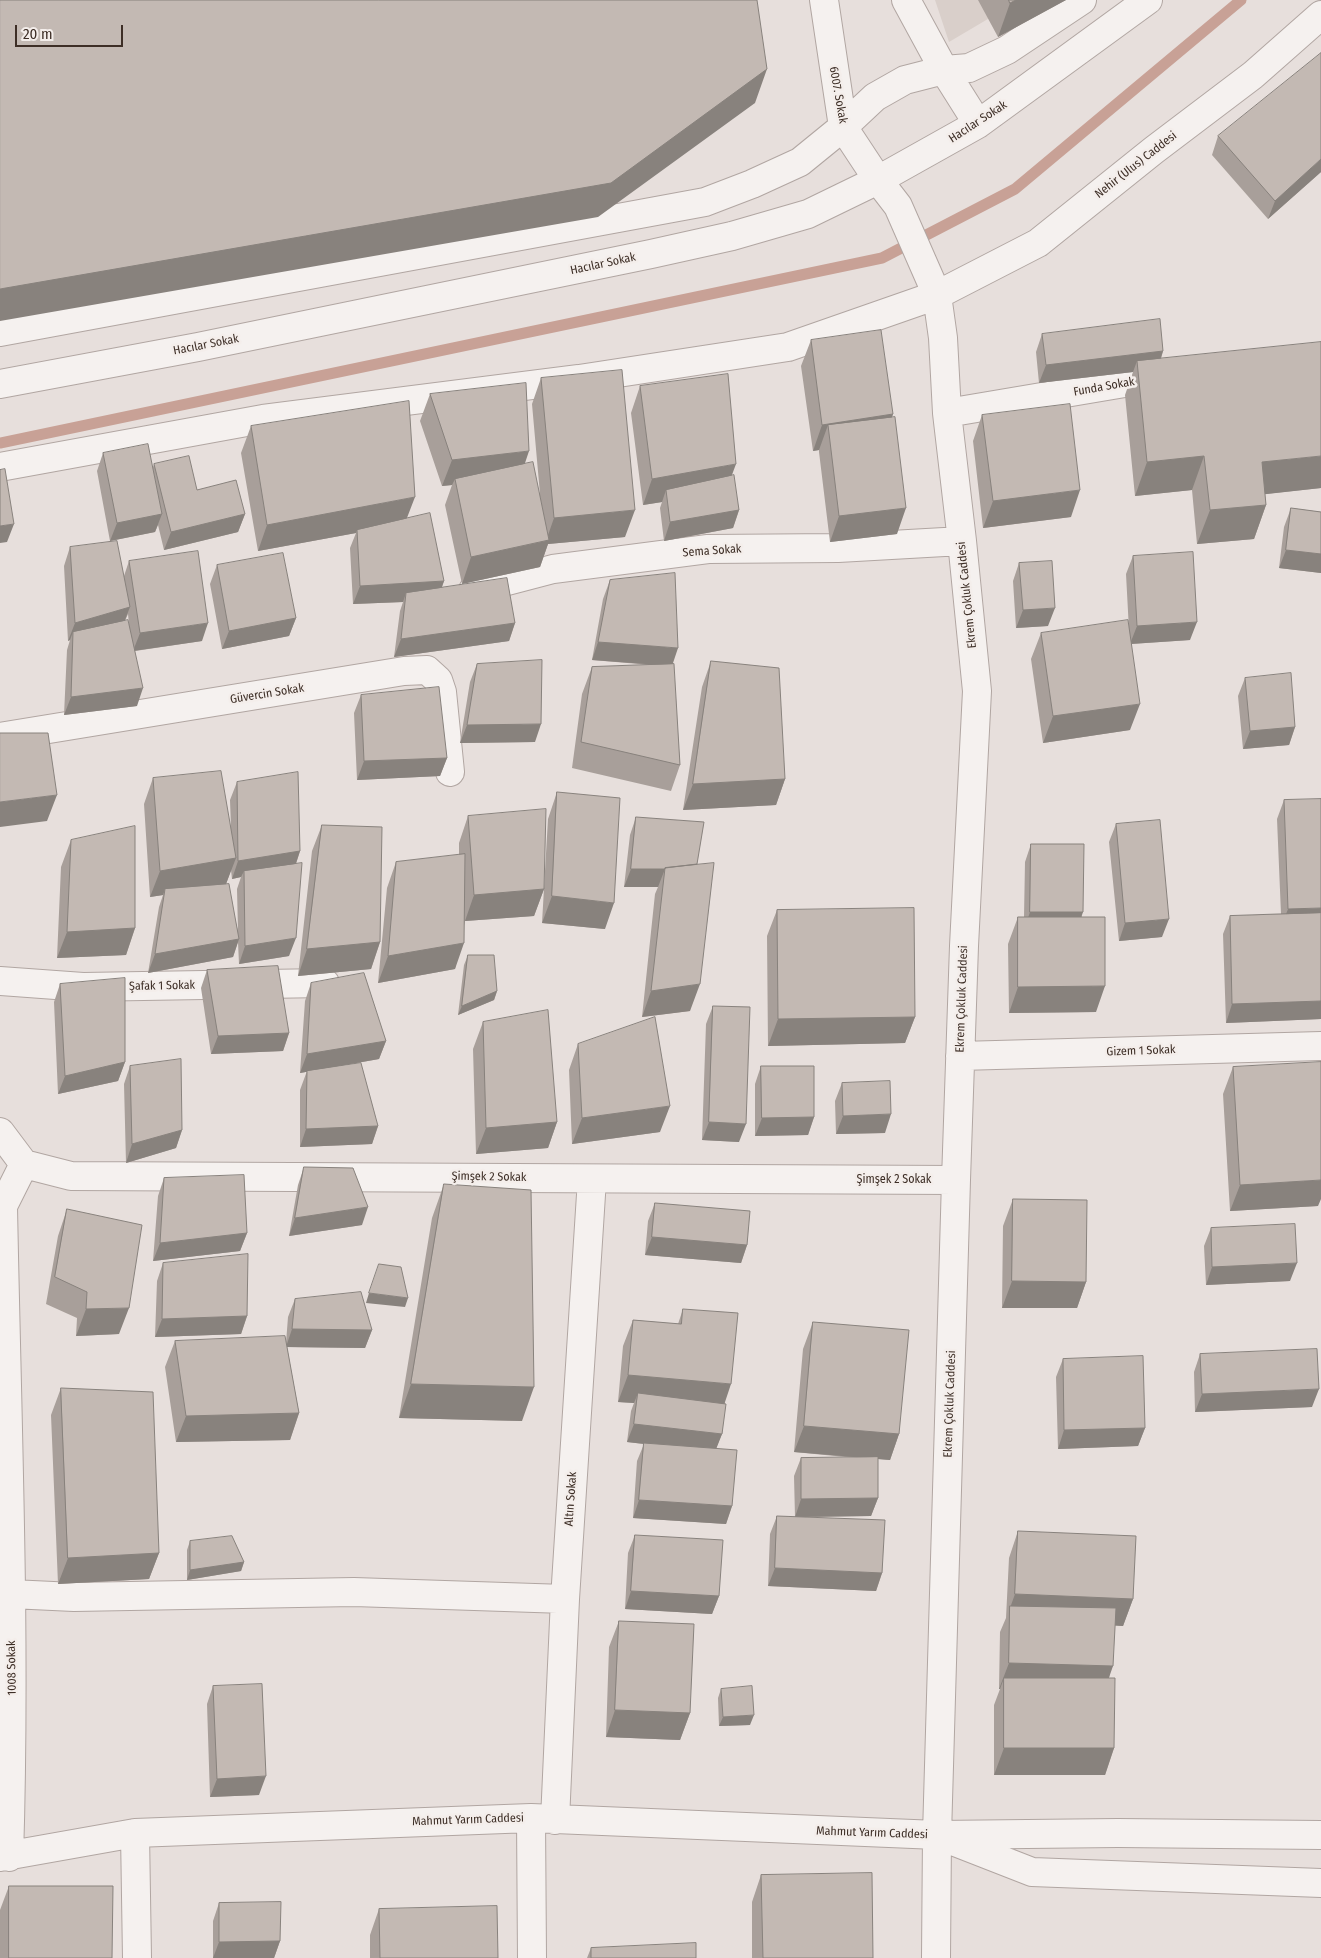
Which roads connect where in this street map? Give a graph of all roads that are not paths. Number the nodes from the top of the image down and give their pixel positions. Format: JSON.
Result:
{"nodes":[{"id":1,"x":824,"y":0,"type":"edge"},
{"id":2,"x":906,"y":0,"type":"edge"},
{"id":3,"x":1082,"y":0,"type":"edge"},
{"id":4,"x":1148,"y":0,"type":"edge"},
{"id":5,"x":1321,"y":14,"type":"edge"},
{"id":6,"x":944,"y":70,"type":"junction"},
{"id":7,"x":978,"y":124,"type":"junction"},
{"id":8,"x":844,"y":127,"type":"junction"},
{"id":9,"x":878,"y":180,"type":"junction"},
{"id":10,"x":933,"y":283,"type":"junction"},
{"id":11,"x":0,"y":332,"type":"edge"},
{"id":12,"x":1188,"y":372,"type":"edge"},
{"id":13,"x":0,"y":384,"type":"edge"},
{"id":14,"x":946,"y":414,"type":"junction"},
{"id":15,"x":0,"y":467,"type":"edge"},
{"id":16,"x":962,"y":541,"type":"junction"},
{"id":17,"x":465,"y":592,"type":"edge"},
{"id":18,"x":0,"y":737,"type":"edge"},
{"id":19,"x":450,"y":772,"type":"dead end"},
{"id":20,"x":0,"y":982,"type":"edge"},
{"id":21,"x":325,"y":983,"type":"edge"},
{"id":22,"x":1321,"y":1046,"type":"edge"},
{"id":23,"x":960,"y":1056,"type":"junction"},
{"id":24,"x":0,"y":1132,"type":"edge"},
{"id":25,"x":24,"y":1164,"type":"junction"},
{"id":26,"x":592,"y":1179,"type":"junction"},
{"id":27,"x":956,"y":1180,"type":"junction"},
{"id":28,"x":11,"y":1594,"type":"junction"},
{"id":29,"x":565,"y":1599,"type":"junction"},
{"id":30,"x":543,"y":1819,"type":"junction"},
{"id":31,"x":135,"y":1833,"type":"junction"},
{"id":32,"x":938,"y":1835,"type":"junction"},
{"id":33,"x":1321,"y":1835,"type":"edge"},
{"id":34,"x":4,"y":1857,"type":"edge"},
{"id":35,"x":1321,"y":1883,"type":"edge"},
{"id":36,"x":137,"y":1958,"type":"edge"},
{"id":37,"x":532,"y":1958,"type":"edge"},
{"id":38,"x":936,"y":1958,"type":"edge"}],
"edges":[{"from":1,"to":8,"type":"street","name":"6007. Sokak"},
{"from":2,"to":6,"type":"street"},
{"from":3,"to":6,"type":"street"},
{"from":4,"to":7,"type":"street","name":"Hacılar Sokak"},
{"from":5,"to":10,"type":"street","name":"Nehir (Ulus) Caddesi"},
{"from":6,"to":7,"type":"street"},
{"from":6,"to":8,"type":"street"},
{"from":7,"to":9,"type":"street","name":"Hacılar Sokak"},
{"from":8,"to":9,"type":"street","name":"6007. Sokak"},
{"from":8,"to":11,"type":"street"},
{"from":9,"to":10,"type":"street","name":"Ekrem Çokluk Caddesi"},
{"from":9,"to":13,"type":"street","name":"Hacılar Sokak"},
{"from":10,"to":14,"type":"street","name":"Ekrem Çokluk Caddesi"},
{"from":10,"to":15,"type":"street","name":"Nehir (Ulus) Caddesi"},
{"from":12,"to":14,"type":"street","name":"Funda Sokak"},
{"from":14,"to":16,"type":"street","name":"Ekrem Çokluk Caddesi"},
{"from":16,"to":17,"type":"street","name":"Sema Sokak"},
{"from":16,"to":23,"type":"street","name":"Ekrem Çokluk Caddesi"},
{"from":18,"to":19,"type":"street","name":"Güvercin Sokak"},
{"from":20,"to":21,"type":"street","name":"Şafak 1 Sokak"},
{"from":22,"to":23,"type":"street","name":"Gizem 1 Sokak"},
{"from":23,"to":27,"type":"street","name":"Ekrem Çokluk Caddesi"},
{"from":24,"to":25,"type":"street"},
{"from":25,"to":26,"type":"street","name":"Şimşek 2 Sokak"},
{"from":25,"to":28,"type":"street","name":"1008 Sokak"},
{"from":26,"to":27,"type":"street","name":"Şimşek 2 Sokak"},
{"from":26,"to":29,"type":"street","name":"Altın Sokak"},
{"from":27,"to":32,"type":"street","name":"Ekrem Çokluk Caddesi"},
{"from":28,"to":29,"type":"street"},
{"from":28,"to":34,"type":"street","name":"1008 Sokak"},
{"from":29,"to":30,"type":"street","name":"Altın Sokak"},
{"from":30,"to":31,"type":"street","name":"Mahmut Yarım Caddesi"},
{"from":30,"to":32,"type":"street","name":"Mahmut Yarım Caddesi"},
{"from":30,"to":37,"type":"street","name":"Altın Sokak"},
{"from":31,"to":34,"type":"street","name":"Mahmut Yarım Caddesi"},
{"from":31,"to":36,"type":"street"},
{"from":32,"to":33,"type":"street","name":"Mahmut Yarım Caddesi"},
{"from":32,"to":35,"type":"street","name":"Mahmut Yarım Caddesi"},
{"from":32,"to":38,"type":"street","name":"Ekrem Çokluk Caddesi"}]}
